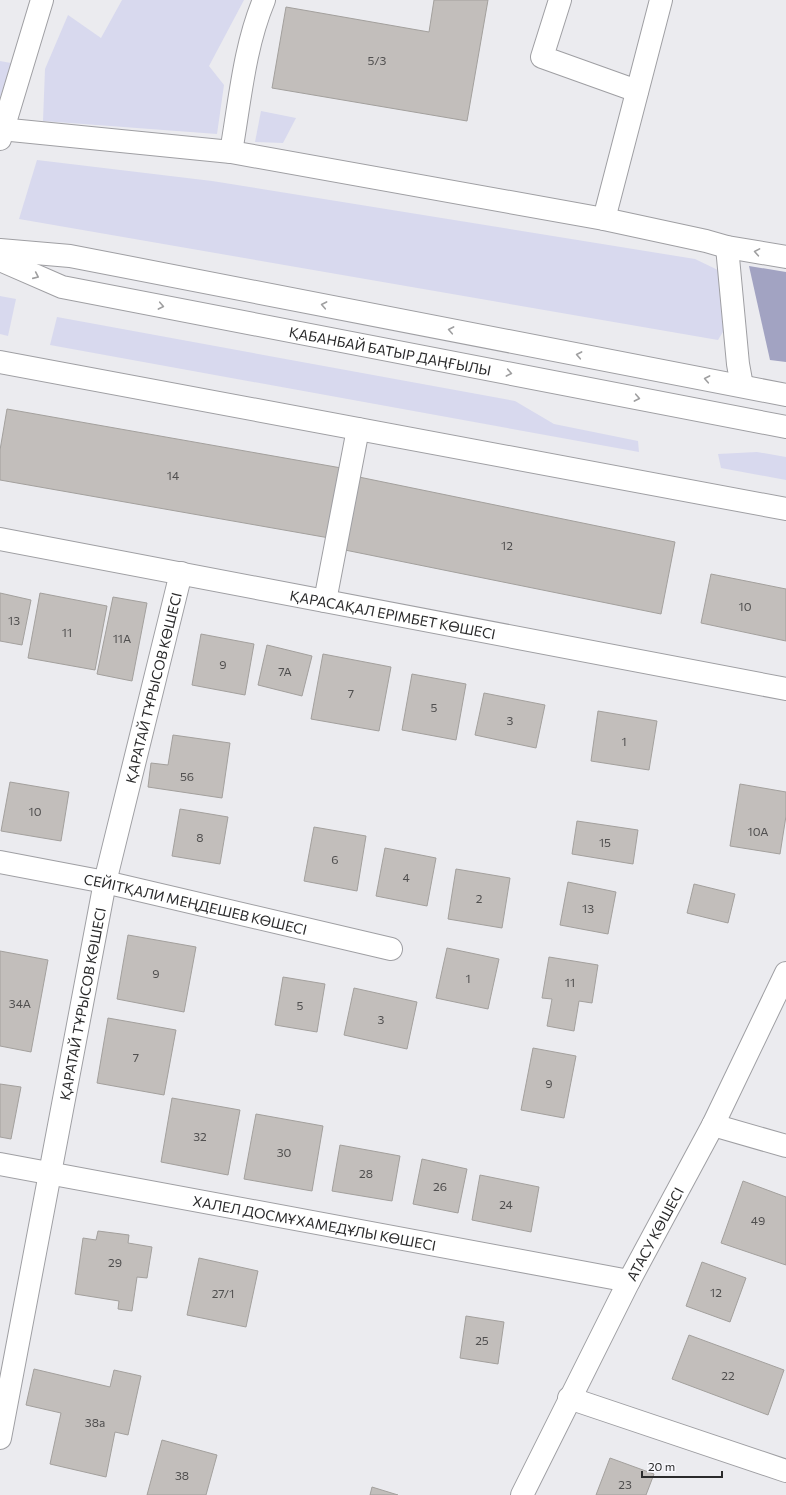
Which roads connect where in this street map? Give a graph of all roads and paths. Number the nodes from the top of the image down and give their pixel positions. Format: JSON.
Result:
{"nodes":[{"id":1,"x":42,"y":0,"type":"edge"},
{"id":2,"x":264,"y":0,"type":"edge"},
{"id":3,"x":560,"y":0,"type":"edge"},
{"id":4,"x":661,"y":0,"type":"edge"},
{"id":5,"x":637,"y":91,"type":"junction"},
{"id":6,"x":1,"y":133,"type":"edge"},
{"id":7,"x":231,"y":152,"type":"junction"},
{"id":8,"x":604,"y":219,"type":"junction"},
{"id":9,"x":727,"y":247,"type":"junction"},
{"id":10,"x":0,"y":250,"type":"edge"},
{"id":11,"x":786,"y":257,"type":"edge"},
{"id":12,"x":0,"y":260,"type":"edge"},
{"id":13,"x":0,"y":362,"type":"edge"},
{"id":14,"x":742,"y":386,"type":"junction"},
{"id":15,"x":786,"y":395,"type":"edge"},
{"id":16,"x":786,"y":426,"type":"edge"},
{"id":17,"x":358,"y":429,"type":"junction"},
{"id":18,"x":786,"y":510,"type":"edge"},
{"id":19,"x":0,"y":539,"type":"edge"},
{"id":20,"x":181,"y":573,"type":"junction"},
{"id":21,"x":325,"y":601,"type":"junction"},
{"id":22,"x":786,"y":689,"type":"edge"},
{"id":23,"x":0,"y":862,"type":"edge"},
{"id":24,"x":105,"y":882,"type":"junction"},
{"id":25,"x":391,"y":949,"type":"dead end"},
{"id":26,"x":786,"y":973,"type":"edge"},
{"id":27,"x":713,"y":1125,"type":"junction"},
{"id":28,"x":786,"y":1146,"type":"edge"},
{"id":29,"x":0,"y":1164,"type":"edge"},
{"id":30,"x":49,"y":1173,"type":"junction"},
{"id":31,"x":629,"y":1281,"type":"junction"},
{"id":32,"x":570,"y":1398,"type":"junction"},
{"id":33,"x":0,"y":1438,"type":"edge"},
{"id":34,"x":786,"y":1471,"type":"edge"},
{"id":35,"x":522,"y":1495,"type":"edge"}],
"edges":[{"from":1,"to":6,"type":"street"},
{"from":2,"to":7,"type":"street"},
{"from":3,"to":5,"type":"street"},
{"from":4,"to":5,"type":"street"},
{"from":5,"to":8,"type":"street"},
{"from":6,"to":7,"type":"street"},
{"from":7,"to":8,"type":"street"},
{"from":8,"to":9,"type":"street"},
{"from":11,"to":9,"type":"street","one_way":true},
{"from":9,"to":14,"type":"street"},
{"from":14,"to":10,"type":"street","one_way":true},
{"from":12,"to":16,"type":"street","name":"ҚАБАНБАЙ БАТЫР ДАҢҒЫЛЫ","one_way":true},
{"from":13,"to":17,"type":"street"},
{"from":14,"to":15,"type":"street"},
{"from":17,"to":18,"type":"street"},
{"from":17,"to":21,"type":"street"},
{"from":19,"to":20,"type":"street","name":"ҚАРАСАҚАЛ ЕРІМБЕТ КӨШЕСІ"},
{"from":20,"to":21,"type":"street","name":"ҚАРАСАҚАЛ ЕРІМБЕТ КӨШЕСІ"},
{"from":20,"to":24,"type":"street","name":"ҚАРАТАЙ ТҰРЫСОВ КӨШЕСІ"},
{"from":21,"to":22,"type":"street","name":"ҚАРАСАҚАЛ ЕРІМБЕТ КӨШЕСІ"},
{"from":23,"to":24,"type":"street","name":"СЕЙІТҚАЛИ МЕҢДЕШЕВ КӨШЕСІ"},
{"from":24,"to":25,"type":"street","name":"СЕЙІТҚАЛИ МЕҢДЕШЕВ КӨШЕСІ"},
{"from":24,"to":30,"type":"street","name":"ҚАРАТАЙ ТҰРЫСОВ КӨШЕСІ"},
{"from":26,"to":27,"type":"street","name":"АТАСУ КӨШЕСІ"},
{"from":27,"to":28,"type":"street"},
{"from":27,"to":31,"type":"street","name":"АТАСУ КӨШЕСІ"},
{"from":29,"to":30,"type":"street","name":"ХАЛЕЛ ДОСМҰХАМЕДҰЛЫ КӨШЕСІ"},
{"from":30,"to":31,"type":"street","name":"ХАЛЕЛ ДОСМҰХАМЕДҰЛЫ КӨШЕСІ"},
{"from":30,"to":33,"type":"street","name":"ҚАРАТАЙ ТҰРЫСОВ КӨШЕСІ"},
{"from":31,"to":32,"type":"street","name":"АТАСУ КӨШЕСІ"},
{"from":32,"to":34,"type":"street"},
{"from":32,"to":35,"type":"street","name":"АТАСУ КӨШЕСІ"}]}
